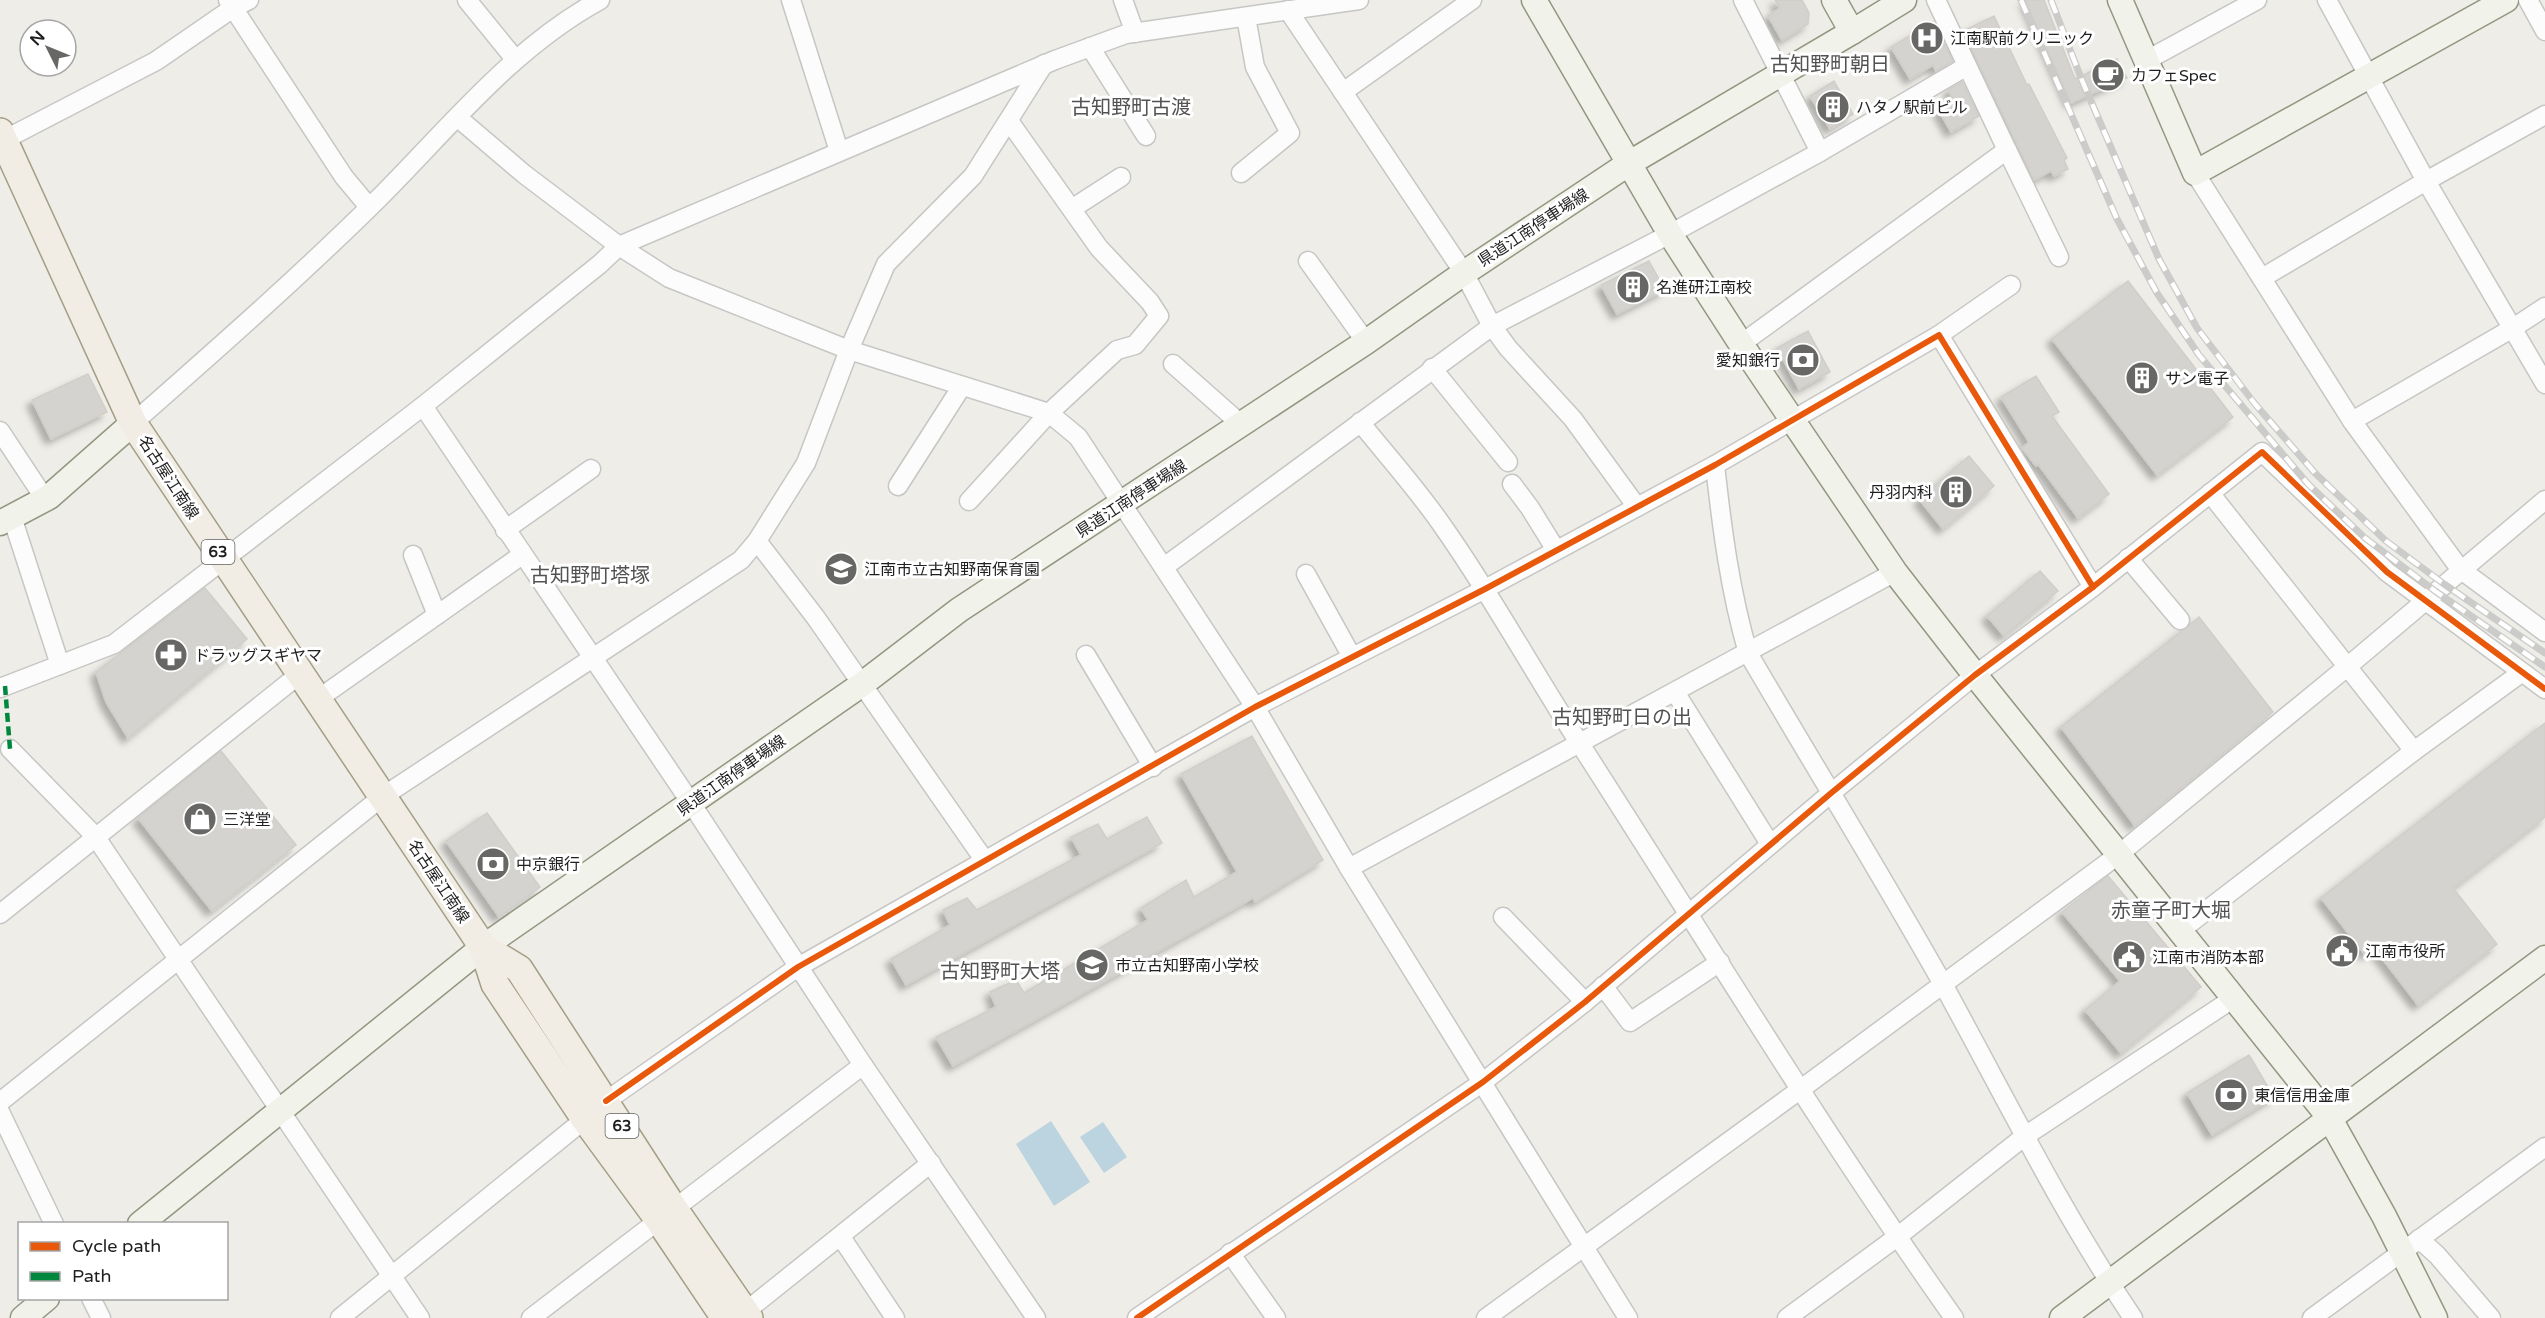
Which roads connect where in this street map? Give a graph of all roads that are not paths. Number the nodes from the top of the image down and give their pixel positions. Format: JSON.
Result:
{"nodes":[{"id":1,"x":467,"y":0,"type":"edge"},
{"id":2,"x":600,"y":0,"type":"edge"},
{"id":3,"x":791,"y":0,"type":"edge"},
{"id":4,"x":1123,"y":0,"type":"edge"},
{"id":5,"x":1359,"y":0,"type":"edge"},
{"id":6,"x":1472,"y":0,"type":"edge"},
{"id":7,"x":1534,"y":0,"type":"edge"},
{"id":8,"x":1743,"y":0,"type":"edge"},
{"id":9,"x":1834,"y":0,"type":"edge"},
{"id":10,"x":1904,"y":0,"type":"edge"},
{"id":11,"x":1936,"y":0,"type":"edge"},
{"id":12,"x":2120,"y":0,"type":"edge"},
{"id":13,"x":2257,"y":0,"type":"edge"},
{"id":14,"x":2327,"y":0,"type":"edge"},
{"id":15,"x":2506,"y":0,"type":"edge"},
{"id":16,"x":2528,"y":0,"type":"edge"},
{"id":17,"x":236,"y":3,"type":"edge"},
{"id":18,"x":1288,"y":10,"type":"junction"},
{"id":19,"x":1246,"y":17,"type":"junction"},
{"id":20,"x":2545,"y":31,"type":"edge"},
{"id":21,"x":1852,"y":32,"type":"junction"},
{"id":22,"x":1135,"y":33,"type":"junction"},
{"id":23,"x":1090,"y":47,"type":"junction"},
{"id":24,"x":515,"y":59,"type":"junction"},
{"id":25,"x":2147,"y":60,"type":"junction"},
{"id":26,"x":1044,"y":64,"type":"junction"},
{"id":27,"x":1967,"y":66,"type":"junction"},
{"id":28,"x":1782,"y":73,"type":"junction"},
{"id":29,"x":2370,"y":78,"type":"junction"},
{"id":30,"x":1343,"y":92,"type":"junction"},
{"id":31,"x":2545,"y":115,"type":"edge"},
{"id":32,"x":457,"y":117,"type":"junction"},
{"id":33,"x":1010,"y":121,"type":"junction"},
{"id":34,"x":1146,"y":136,"type":"dead end"},
{"id":35,"x":1,"y":138,"type":"edge"},
{"id":36,"x":2007,"y":150,"type":"junction"},
{"id":37,"x":839,"y":151,"type":"junction"},
{"id":38,"x":1821,"y":152,"type":"junction"},
{"id":39,"x":1628,"y":164,"type":"junction"},
{"id":40,"x":1241,"y":173,"type":"dead end"},
{"id":41,"x":2195,"y":173,"type":"junction"},
{"id":42,"x":1121,"y":177,"type":"dead end"},
{"id":43,"x":2426,"y":181,"type":"junction"},
{"id":44,"x":369,"y":207,"type":"junction"},
{"id":45,"x":1073,"y":208,"type":"junction"},
{"id":46,"x":1670,"y":234,"type":"junction"},
{"id":47,"x":619,"y":246,"type":"junction"},
{"id":48,"x":2059,"y":257,"type":"dead end"},
{"id":49,"x":1308,"y":261,"type":"dead end"},
{"id":50,"x":1464,"y":273,"type":"junction"},
{"id":51,"x":2262,"y":278,"type":"junction"},
{"id":52,"x":2011,"y":285,"type":"dead end"},
{"id":53,"x":2545,"y":307,"type":"edge"},
{"id":54,"x":1492,"y":326,"type":"junction"},
{"id":55,"x":2513,"y":328,"type":"junction"},
{"id":56,"x":1938,"y":335,"type":"junction"},
{"id":57,"x":1366,"y":342,"type":"junction"},
{"id":58,"x":1741,"y":344,"type":"junction"},
{"id":59,"x":849,"y":350,"type":"junction"},
{"id":60,"x":1173,"y":364,"type":"dead end"},
{"id":61,"x":1432,"y":368,"type":"junction"},
{"id":62,"x":2545,"y":384,"type":"edge"},
{"id":63,"x":962,"y":386,"type":"junction"},
{"id":64,"x":423,"y":406,"type":"junction"},
{"id":65,"x":1049,"y":413,"type":"junction"},
{"id":66,"x":1794,"y":421,"type":"junction"},
{"id":67,"x":2352,"y":421,"type":"junction"},
{"id":68,"x":1360,"y":422,"type":"junction"},
{"id":69,"x":133,"y":423,"type":"junction"},
{"id":70,"x":1242,"y":424,"type":"junction"},
{"id":71,"x":0,"y":431,"type":"edge"},
{"id":72,"x":1508,"y":462,"type":"dead end"},
{"id":73,"x":1715,"y":465,"type":"junction"},
{"id":74,"x":591,"y":469,"type":"dead end"},
{"id":75,"x":1512,"y":484,"type":"dead end"},
{"id":76,"x":898,"y":486,"type":"dead end"},
{"id":77,"x":2210,"y":493,"type":"junction"},
{"id":78,"x":45,"y":499,"type":"junction"},
{"id":79,"x":2545,"y":500,"type":"edge"},
{"id":80,"x":969,"y":501,"type":"dead end"},
{"id":81,"x":1123,"y":504,"type":"junction"},
{"id":82,"x":1637,"y":507,"type":"junction"},
{"id":83,"x":6,"y":520,"type":"edge"},
{"id":84,"x":505,"y":530,"type":"junction"},
{"id":85,"x":757,"y":541,"type":"junction"},
{"id":86,"x":1556,"y":550,"type":"junction"},
{"id":87,"x":413,"y":555,"type":"dead end"},
{"id":88,"x":522,"y":555,"type":"junction"},
{"id":89,"x":2128,"y":558,"type":"junction"},
{"id":90,"x":224,"y":561,"type":"junction"},
{"id":91,"x":1164,"y":567,"type":"junction"},
{"id":92,"x":2460,"y":569,"type":"junction"},
{"id":93,"x":1895,"y":572,"type":"junction"},
{"id":94,"x":1306,"y":574,"type":"dead end"},
{"id":95,"x":2093,"y":587,"type":"junction"},
{"id":96,"x":1485,"y":589,"type":"junction"},
{"id":97,"x":2425,"y":602,"type":"junction"},
{"id":98,"x":436,"y":615,"type":"junction"},
{"id":99,"x":2180,"y":620,"type":"dead end"},
{"id":100,"x":2545,"y":632,"type":"edge"},
{"id":101,"x":1748,"y":652,"type":"junction"},
{"id":102,"x":1086,"y":655,"type":"dead end"},
{"id":103,"x":592,"y":657,"type":"junction"},
{"id":104,"x":1352,"y":657,"type":"junction"},
{"id":105,"x":60,"y":665,"type":"junction"},
{"id":106,"x":2347,"y":667,"type":"junction"},
{"id":107,"x":301,"y":673,"type":"junction"},
{"id":108,"x":2521,"y":673,"type":"junction"},
{"id":109,"x":1975,"y":675,"type":"junction"},
{"id":110,"x":861,"y":685,"type":"junction"},
{"id":111,"x":0,"y":688,"type":"edge"},
{"id":112,"x":2545,"y":689,"type":"edge"},
{"id":113,"x":1675,"y":692,"type":"junction"},
{"id":114,"x":318,"y":699,"type":"junction"},
{"id":115,"x":1255,"y":707,"type":"junction"},
{"id":116,"x":1580,"y":744,"type":"junction"},
{"id":117,"x":10,"y":749,"type":"dead end"},
{"id":118,"x":2414,"y":751,"type":"junction"},
{"id":119,"x":1153,"y":767,"type":"junction"},
{"id":120,"x":1830,"y":794,"type":"junction"},
{"id":121,"x":382,"y":797,"type":"junction"},
{"id":122,"x":691,"y":803,"type":"junction"},
{"id":123,"x":94,"y":836,"type":"junction"},
{"id":124,"x":1770,"y":844,"type":"junction"},
{"id":125,"x":2118,"y":855,"type":"junction"},
{"id":126,"x":985,"y":861,"type":"junction"},
{"id":127,"x":1349,"y":868,"type":"junction"},
{"id":128,"x":1689,"y":913,"type":"junction"},
{"id":129,"x":0,"y":914,"type":"edge"},
{"id":130,"x":1503,"y":916,"type":"dead end"},
{"id":131,"x":2181,"y":930,"type":"junction"},
{"id":132,"x":483,"y":947,"type":"junction"},
{"id":133,"x":2545,"y":958,"type":"edge"},
{"id":134,"x":178,"y":959,"type":"junction"},
{"id":135,"x":1720,"y":962,"type":"junction"},
{"id":136,"x":798,"y":967,"type":"junction"},
{"id":137,"x":1943,"y":984,"type":"junction"},
{"id":138,"x":1603,"y":986,"type":"junction"},
{"id":139,"x":2234,"y":998,"type":"junction"},
{"id":140,"x":1584,"y":1002,"type":"junction"},
{"id":141,"x":863,"y":1065,"type":"junction"},
{"id":142,"x":1483,"y":1082,"type":"junction"},
{"id":143,"x":1801,"y":1089,"type":"junction"},
{"id":144,"x":606,"y":1101,"type":"junction"},
{"id":145,"x":0,"y":1102,"type":"edge"},
{"id":146,"x":279,"y":1110,"type":"junction"},
{"id":147,"x":0,"y":1112,"type":"edge"},
{"id":148,"x":2330,"y":1117,"type":"junction"},
{"id":149,"x":585,"y":1119,"type":"junction"},
{"id":150,"x":2025,"y":1136,"type":"junction"},
{"id":151,"x":2545,"y":1147,"type":"edge"},
{"id":152,"x":931,"y":1163,"type":"junction"},
{"id":153,"x":667,"y":1214,"type":"junction"},
{"id":154,"x":53,"y":1222,"type":"edge"},
{"id":155,"x":142,"y":1222,"type":"edge"},
{"id":156,"x":841,"y":1237,"type":"junction"},
{"id":157,"x":1897,"y":1237,"type":"junction"},
{"id":158,"x":1584,"y":1246,"type":"junction"},
{"id":159,"x":2411,"y":1246,"type":"junction"},
{"id":160,"x":1230,"y":1253,"type":"junction"},
{"id":161,"x":390,"y":1276,"type":"junction"},
{"id":162,"x":2109,"y":1283,"type":"junction"},
{"id":163,"x":46,"y":1300,"type":"edge"},
{"id":164,"x":92,"y":1300,"type":"edge"},
{"id":165,"x":739,"y":1316,"type":"edge"},
{"id":166,"x":23,"y":1318,"type":"edge"},
{"id":167,"x":101,"y":1318,"type":"edge"},
{"id":168,"x":340,"y":1318,"type":"edge"},
{"id":169,"x":420,"y":1318,"type":"edge"},
{"id":170,"x":531,"y":1318,"type":"edge"},
{"id":171,"x":895,"y":1318,"type":"edge"},
{"id":172,"x":1036,"y":1318,"type":"edge"},
{"id":173,"x":1137,"y":1318,"type":"edge"},
{"id":174,"x":1276,"y":1318,"type":"edge"},
{"id":175,"x":1486,"y":1318,"type":"edge"},
{"id":176,"x":1628,"y":1318,"type":"edge"},
{"id":177,"x":1787,"y":1318,"type":"edge"},
{"id":178,"x":1954,"y":1318,"type":"edge"},
{"id":179,"x":2062,"y":1318,"type":"edge"},
{"id":180,"x":2133,"y":1318,"type":"edge"},
{"id":181,"x":2312,"y":1318,"type":"edge"},
{"id":182,"x":2435,"y":1318,"type":"edge"},
{"id":183,"x":2491,"y":1318,"type":"edge"}],
"edges":[{"from":1,"to":24,"type":"street"},
{"from":2,"to":24,"type":"street"},
{"from":3,"to":37,"type":"street"},
{"from":4,"to":22,"type":"street"},
{"from":5,"to":18,"type":"street"},
{"from":6,"to":30,"type":"street"},
{"from":7,"to":39,"type":"street"},
{"from":8,"to":28,"type":"street"},
{"from":9,"to":21,"type":"street"},
{"from":10,"to":21,"type":"street","name":"県道江南停車場線"},
{"from":11,"to":27,"type":"street"},
{"from":12,"to":25,"type":"street"},
{"from":13,"to":25,"type":"street"},
{"from":14,"to":29,"type":"street"},
{"from":15,"to":29,"type":"street"},
{"from":16,"to":20,"type":"street"},
{"from":17,"to":35,"type":"street"},
{"from":17,"to":44,"type":"street"},
{"from":18,"to":19,"type":"street"},
{"from":18,"to":30,"type":"street"},
{"from":19,"to":22,"type":"street"},
{"from":19,"to":40,"type":"street"},
{"from":21,"to":28,"type":"street","name":"県道江南停車場線"},
{"from":22,"to":23,"type":"street"},
{"from":23,"to":26,"type":"street"},
{"from":23,"to":34,"type":"street"},
{"from":24,"to":32,"type":"street"},
{"from":25,"to":41,"type":"street"},
{"from":26,"to":33,"type":"street"},
{"from":26,"to":37,"type":"street"},
{"from":27,"to":36,"type":"street"},
{"from":27,"to":38,"type":"street"},
{"from":28,"to":38,"type":"street"},
{"from":28,"to":39,"type":"street","name":"県道江南停車場線"},
{"from":29,"to":41,"type":"street"},
{"from":29,"to":43,"type":"street"},
{"from":30,"to":50,"type":"street"},
{"from":31,"to":43,"type":"street"},
{"from":32,"to":44,"type":"street"},
{"from":32,"to":47,"type":"street"},
{"from":33,"to":45,"type":"street"},
{"from":33,"to":59,"type":"street"},
{"from":35,"to":69,"type":"main road","name":"名古屋江南線","number":"63"},
{"from":36,"to":48,"type":"street"},
{"from":36,"to":58,"type":"street"},
{"from":37,"to":47,"type":"street"},
{"from":38,"to":46,"type":"street"},
{"from":39,"to":46,"type":"street"},
{"from":39,"to":50,"type":"street","name":"県道江南停車場線"},
{"from":41,"to":51,"type":"street"},
{"from":42,"to":45,"type":"street"},
{"from":43,"to":51,"type":"street"},
{"from":43,"to":55,"type":"street"},
{"from":44,"to":69,"type":"street"},
{"from":45,"to":65,"type":"street"},
{"from":46,"to":54,"type":"street"},
{"from":46,"to":58,"type":"street"},
{"from":47,"to":59,"type":"street"},
{"from":47,"to":64,"type":"street"},
{"from":49,"to":57,"type":"street"},
{"from":50,"to":54,"type":"street"},
{"from":50,"to":57,"type":"street","name":"県道江南停車場線"},
{"from":51,"to":67,"type":"street"},
{"from":52,"to":56,"type":"street"},
{"from":53,"to":55,"type":"street"},
{"from":54,"to":61,"type":"street"},
{"from":54,"to":82,"type":"street"},
{"from":55,"to":62,"type":"street"},
{"from":55,"to":67,"type":"street"},
{"from":56,"to":66,"type":"street"},
{"from":56,"to":95,"type":"street"},
{"from":57,"to":70,"type":"street","name":"県道江南停車場線"},
{"from":58,"to":66,"type":"street"},
{"from":59,"to":63,"type":"street"},
{"from":59,"to":85,"type":"street"},
{"from":60,"to":70,"type":"street"},
{"from":61,"to":68,"type":"street"},
{"from":61,"to":72,"type":"street"},
{"from":63,"to":65,"type":"street"},
{"from":63,"to":76,"type":"street"},
{"from":64,"to":84,"type":"street"},
{"from":64,"to":90,"type":"street"},
{"from":65,"to":80,"type":"street"},
{"from":65,"to":81,"type":"street"},
{"from":66,"to":73,"type":"street"},
{"from":66,"to":93,"type":"street"},
{"from":67,"to":92,"type":"street"},
{"from":68,"to":91,"type":"street"},
{"from":68,"to":96,"type":"street"},
{"from":69,"to":78,"type":"street"},
{"from":69,"to":90,"type":"main road","name":"名古屋江南線","number":"63"},
{"from":70,"to":81,"type":"street","name":"県道江南停車場線"},
{"from":71,"to":78,"type":"street"},
{"from":73,"to":82,"type":"street"},
{"from":73,"to":101,"type":"street"},
{"from":74,"to":84,"type":"street"},
{"from":75,"to":86,"type":"street"},
{"from":77,"to":89,"type":"street"},
{"from":77,"to":97,"type":"street"},
{"from":77,"to":106,"type":"street"},
{"from":78,"to":83,"type":"street"},
{"from":79,"to":92,"type":"street"},
{"from":81,"to":91,"type":"street"},
{"from":81,"to":110,"type":"street","name":"県道江南停車場線"},
{"from":82,"to":86,"type":"street"},
{"from":83,"to":105,"type":"street"},
{"from":84,"to":88,"type":"street"},
{"from":85,"to":103,"type":"street"},
{"from":85,"to":110,"type":"street"},
{"from":86,"to":96,"type":"street"},
{"from":87,"to":98,"type":"street"},
{"from":88,"to":98,"type":"street"},
{"from":88,"to":103,"type":"street"},
{"from":89,"to":95,"type":"street"},
{"from":89,"to":99,"type":"street"},
{"from":90,"to":105,"type":"street"},
{"from":90,"to":107,"type":"main road","name":"名古屋江南線","number":"63"},
{"from":91,"to":115,"type":"street"},
{"from":92,"to":97,"type":"street"},
{"from":92,"to":100,"type":"street"},
{"from":93,"to":101,"type":"street"},
{"from":93,"to":109,"type":"street"},
{"from":94,"to":104,"type":"street"},
{"from":95,"to":109,"type":"street"},
{"from":96,"to":104,"type":"street"},
{"from":96,"to":116,"type":"street"},
{"from":97,"to":106,"type":"street"},
{"from":97,"to":108,"type":"street"},
{"from":98,"to":114,"type":"street"},
{"from":101,"to":113,"type":"street"},
{"from":101,"to":120,"type":"street"},
{"from":102,"to":119,"type":"street"},
{"from":103,"to":121,"type":"street"},
{"from":103,"to":122,"type":"street"},
{"from":104,"to":115,"type":"street"},
{"from":105,"to":111,"type":"street"},
{"from":106,"to":118,"type":"street"},
{"from":106,"to":125,"type":"street"},
{"from":107,"to":114,"type":"main road","name":"名古屋江南線","number":"63"},
{"from":107,"to":123,"type":"street"},
{"from":108,"to":112,"type":"street"},
{"from":108,"to":118,"type":"street"},
{"from":109,"to":120,"type":"street"},
{"from":109,"to":125,"type":"street"},
{"from":110,"to":122,"type":"street","name":"県道江南停車場線"},
{"from":110,"to":126,"type":"street"},
{"from":113,"to":116,"type":"street"},
{"from":113,"to":124,"type":"street"},
{"from":114,"to":121,"type":"main road","name":"名古屋江南線","number":"63"},
{"from":115,"to":119,"type":"street"},
{"from":115,"to":127,"type":"street"},
{"from":116,"to":127,"type":"street"},
{"from":116,"to":128,"type":"street"},
{"from":117,"to":123,"type":"street"},
{"from":118,"to":131,"type":"street"},
{"from":119,"to":126,"type":"street"},
{"from":120,"to":124,"type":"street"},
{"from":120,"to":137,"type":"street"},
{"from":121,"to":132,"type":"main road","name":"名古屋江南線","number":"63"},
{"from":121,"to":134,"type":"street"},
{"from":122,"to":132,"type":"street","name":"県道江南停車場線"},
{"from":122,"to":136,"type":"street"},
{"from":123,"to":129,"type":"street"},
{"from":123,"to":134,"type":"street"},
{"from":124,"to":128,"type":"street"},
{"from":125,"to":131,"type":"street"},
{"from":125,"to":137,"type":"street"},
{"from":126,"to":136,"type":"street"},
{"from":127,"to":142,"type":"street"},
{"from":128,"to":135,"type":"street"},
{"from":128,"to":138,"type":"street"},
{"from":130,"to":140,"type":"street"},
{"from":131,"to":139,"type":"street"},
{"from":132,"to":144,"type":"main road","name":"名古屋江南線","number":"63"},
{"from":132,"to":146,"type":"street","name":"県道江南停車場線"},
{"from":132,"to":149,"type":"main road","name":"名古屋江南線","number":"63"},
{"from":133,"to":148,"type":"street"},
{"from":134,"to":145,"type":"street"},
{"from":134,"to":146,"type":"street"},
{"from":135,"to":138,"type":"street"},
{"from":135,"to":143,"type":"street"},
{"from":136,"to":141,"type":"street"},
{"from":136,"to":144,"type":"street"},
{"from":137,"to":143,"type":"street"},
{"from":137,"to":150,"type":"street"},
{"from":138,"to":140,"type":"street"},
{"from":139,"to":148,"type":"street"},
{"from":139,"to":150,"type":"street"},
{"from":140,"to":142,"type":"street"},
{"from":141,"to":152,"type":"street"},
{"from":141,"to":153,"type":"street"},
{"from":142,"to":158,"type":"street"},
{"from":142,"to":160,"type":"street"},
{"from":143,"to":157,"type":"street"},
{"from":143,"to":158,"type":"street"},
{"from":144,"to":153,"type":"main road","name":"名古屋江南線","number":"63"},
{"from":146,"to":155,"type":"street","name":"県道江南停車場線"},
{"from":146,"to":161,"type":"street"},
{"from":147,"to":154,"type":"street"},
{"from":148,"to":159,"type":"street"},
{"from":148,"to":162,"type":"street"},
{"from":149,"to":153,"type":"main road","name":"名古屋江南線","number":"63"},
{"from":149,"to":161,"type":"street"},
{"from":150,"to":157,"type":"street"},
{"from":150,"to":162,"type":"street"},
{"from":151,"to":159,"type":"street"},
{"from":152,"to":156,"type":"street"},
{"from":152,"to":172,"type":"street"},
{"from":153,"to":165,"type":"main road","name":"名古屋江南線","number":"63"},
{"from":153,"to":170,"type":"street"},
{"from":156,"to":165,"type":"street"},
{"from":156,"to":171,"type":"street"},
{"from":157,"to":177,"type":"street"},
{"from":157,"to":178,"type":"street"},
{"from":158,"to":175,"type":"street"},
{"from":158,"to":176,"type":"street"},
{"from":159,"to":181,"type":"street"},
{"from":159,"to":182,"type":"street"},
{"from":159,"to":183,"type":"street"},
{"from":160,"to":173,"type":"street"},
{"from":160,"to":174,"type":"street"},
{"from":161,"to":168,"type":"street"},
{"from":161,"to":169,"type":"street"},
{"from":162,"to":179,"type":"street"},
{"from":162,"to":180,"type":"street"},
{"from":163,"to":166,"type":"street"},
{"from":164,"to":167,"type":"street"}]}
